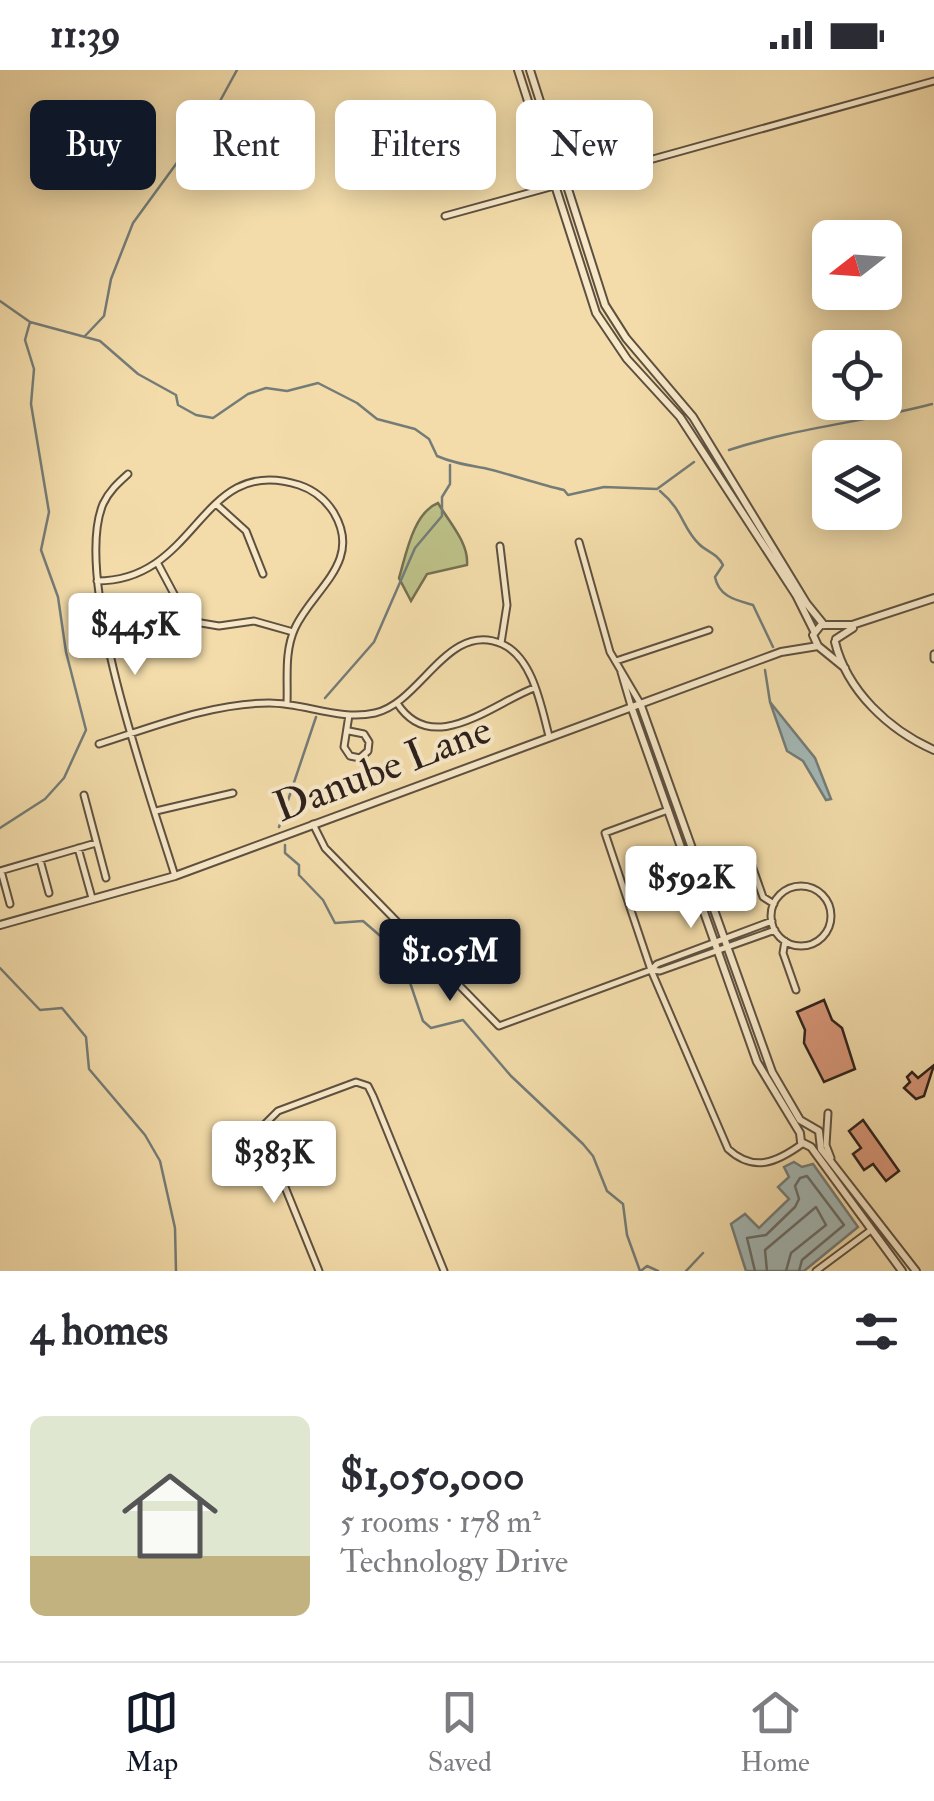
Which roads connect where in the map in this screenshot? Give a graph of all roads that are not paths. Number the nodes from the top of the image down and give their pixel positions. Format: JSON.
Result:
{"nodes":[{"id":1,"x":518,"y":70,"type":"edge"},
{"id":2,"x":530,"y":70,"type":"edge"},
{"id":3,"x":934,"y":82,"type":"edge"},
{"id":4,"x":527,"y":100,"type":"edge"},
{"id":5,"x":539,"y":100,"type":"edge"},
{"id":6,"x":653,"y":159,"type":"edge"},
{"id":7,"x":539,"y":190,"type":"edge"},
{"id":8,"x":554,"y":190,"type":"edge"},
{"id":9,"x":567,"y":190,"type":"edge"},
{"id":10,"x":445,"y":216,"type":"dead end"},
{"id":11,"x":128,"y":474,"type":"dead end"},
{"id":12,"x":216,"y":504,"type":"junction"},
{"id":13,"x":579,"y":542,"type":"dead end"},
{"id":14,"x":500,"y":546,"type":"dead end"},
{"id":15,"x":158,"y":564,"type":"junction"},
{"id":16,"x":263,"y":574,"type":"dead end"},
{"id":17,"x":98,"y":581,"type":"junction"},
{"id":18,"x":934,"y":598,"type":"edge"},
{"id":19,"x":868,"y":621,"type":"junction"},
{"id":20,"x":828,"y":626,"type":"junction"},
{"id":21,"x":709,"y":630,"type":"dead end"},
{"id":22,"x":293,"y":632,"type":"junction"},
{"id":23,"x":814,"y":633,"type":"junction"},
{"id":24,"x":836,"y":640,"type":"junction"},
{"id":25,"x":501,"y":643,"type":"junction"},
{"id":26,"x":821,"y":647,"type":"junction"},
{"id":27,"x":781,"y":652,"type":"junction"},
{"id":28,"x":616,"y":661,"type":"junction"},
{"id":29,"x":845,"y":668,"type":"junction"},
{"id":30,"x":620,"y":669,"type":"junction"},
{"id":31,"x":534,"y":688,"type":"junction"},
{"id":32,"x":397,"y":703,"type":"junction"},
{"id":33,"x":640,"y":703,"type":"junction"},
{"id":34,"x":287,"y":704,"type":"junction"},
{"id":35,"x":631,"y":706,"type":"junction"},
{"id":36,"x":345,"y":714,"type":"junction"},
{"id":37,"x":349,"y":731,"type":"junction"},
{"id":38,"x":133,"y":734,"type":"junction"},
{"id":39,"x":549,"y":736,"type":"junction"},
{"id":40,"x":99,"y":744,"type":"dead end"},
{"id":41,"x":934,"y":750,"type":"edge"},
{"id":42,"x":233,"y":793,"type":"dead end"},
{"id":43,"x":84,"y":796,"type":"dead end"},
{"id":44,"x":677,"y":806,"type":"junction"},
{"id":45,"x":667,"y":810,"type":"junction"},
{"id":46,"x":156,"y":811,"type":"junction"},
{"id":47,"x":313,"y":824,"type":"junction"},
{"id":48,"x":96,"y":843,"type":"junction"},
{"id":49,"x":78,"y":848,"type":"junction"},
{"id":50,"x":40,"y":860,"type":"junction"},
{"id":51,"x":752,"y":863,"type":"dead end"},
{"id":52,"x":0,"y":871,"type":"edge"},
{"id":53,"x":176,"y":876,"type":"junction"},
{"id":54,"x":106,"y":878,"type":"dead end"},
{"id":55,"x":49,"y":893,"type":"dead end"},
{"id":56,"x":92,"y":900,"type":"junction"},
{"id":57,"x":10,"y":904,"type":"dead end"},
{"id":58,"x":774,"y":904,"type":"junction"},
{"id":59,"x":772,"y":921,"type":"junction"},
{"id":60,"x":0,"y":925,"type":"edge"},
{"id":61,"x":775,"y":930,"type":"junction"},
{"id":62,"x":723,"y":937,"type":"junction"},
{"id":63,"x":785,"y":941,"type":"junction"},
{"id":64,"x":715,"y":946,"type":"junction"},
{"id":65,"x":726,"y":947,"type":"junction"},
{"id":66,"x":651,"y":970,"type":"junction"},
{"id":67,"x":796,"y":990,"type":"dead end"},
{"id":68,"x":828,"y":1113,"type":"dead end"},
{"id":69,"x":807,"y":1126,"type":"junction"},
{"id":70,"x":800,"y":1134,"type":"junction"},
{"id":71,"x":819,"y":1141,"type":"junction"},
{"id":72,"x":807,"y":1146,"type":"junction"},
{"id":73,"x":834,"y":1166,"type":"junction"},
{"id":74,"x":871,"y":1230,"type":"junction"},
{"id":75,"x":319,"y":1271,"type":"edge"},
{"id":76,"x":444,"y":1271,"type":"edge"},
{"id":77,"x":816,"y":1271,"type":"edge"},
{"id":78,"x":902,"y":1271,"type":"edge"},
{"id":79,"x":916,"y":1271,"type":"edge"}],
"edges":[{"from":1,"to":4,"type":"street"},
{"from":2,"to":5,"type":"street"},
{"from":3,"to":6,"type":"street"},
{"from":7,"to":10,"type":"street"},
{"from":8,"to":23,"type":"street"},
{"from":9,"to":20,"type":"street"},
{"from":11,"to":17,"type":"street"},
{"from":12,"to":15,"type":"street"},
{"from":12,"to":16,"type":"street"},
{"from":12,"to":22,"type":"street"},
{"from":13,"to":28,"type":"street"},
{"from":14,"to":25,"type":"street"},
{"from":15,"to":17,"type":"street"},
{"from":15,"to":22,"type":"street"},
{"from":17,"to":38,"type":"street"},
{"from":18,"to":19,"type":"street"},
{"from":19,"to":20,"type":"street"},
{"from":19,"to":24,"type":"street"},
{"from":20,"to":23,"type":"street","name":"Danube Lane"},
{"from":20,"to":24,"type":"street"},
{"from":21,"to":28,"type":"street"},
{"from":22,"to":34,"type":"street"},
{"from":23,"to":26,"type":"street"},
{"from":23,"to":27,"type":"street","name":"Danube Lane"},
{"from":24,"to":26,"type":"street","name":"Danube Lane"},
{"from":24,"to":29,"type":"street"},
{"from":25,"to":31,"type":"street"},
{"from":25,"to":32,"type":"street"},
{"from":26,"to":27,"type":"street","name":"Danube Lane"},
{"from":26,"to":29,"type":"street"},
{"from":27,"to":33,"type":"street","name":"Danube Lane"},
{"from":28,"to":30,"type":"street"},
{"from":29,"to":41,"type":"street"},
{"from":30,"to":33,"type":"street"},
{"from":30,"to":35,"type":"street"},
{"from":31,"to":32,"type":"street"},
{"from":31,"to":39,"type":"street"},
{"from":32,"to":36,"type":"street"},
{"from":33,"to":35,"type":"street","name":"Danube Lane"},
{"from":33,"to":44,"type":"street"},
{"from":34,"to":36,"type":"street"},
{"from":34,"to":38,"type":"street"},
{"from":35,"to":39,"type":"street","name":"Danube Lane"},
{"from":35,"to":45,"type":"street"},
{"from":36,"to":37,"type":"street"},
{"from":37,"to":37,"type":"street"},
{"from":38,"to":40,"type":"street"},
{"from":38,"to":46,"type":"street"},
{"from":39,"to":47,"type":"street","name":"Danube Lane"},
{"from":42,"to":46,"type":"street"},
{"from":43,"to":48,"type":"street"},
{"from":44,"to":45,"type":"street"},
{"from":44,"to":62,"type":"street"},
{"from":45,"to":64,"type":"street"},
{"from":45,"to":66,"type":"street"},
{"from":46,"to":53,"type":"street"},
{"from":47,"to":53,"type":"street","name":"Danube Lane"},
{"from":47,"to":66,"type":"street"},
{"from":48,"to":49,"type":"street"},
{"from":48,"to":54,"type":"street"},
{"from":49,"to":50,"type":"street"},
{"from":49,"to":56,"type":"street"},
{"from":50,"to":52,"type":"street"},
{"from":50,"to":55,"type":"street"},
{"from":51,"to":58,"type":"street"},
{"from":52,"to":57,"type":"street"},
{"from":53,"to":56,"type":"street","name":"Danube Lane"},
{"from":56,"to":60,"type":"street","name":"Danube Lane"},
{"from":58,"to":59,"type":"street"},
{"from":58,"to":63,"type":"street"},
{"from":59,"to":61,"type":"street"},
{"from":59,"to":62,"type":"street"},
{"from":61,"to":63,"type":"street"},
{"from":61,"to":65,"type":"street"},
{"from":62,"to":64,"type":"street"},
{"from":62,"to":65,"type":"street"},
{"from":63,"to":67,"type":"street"},
{"from":64,"to":65,"type":"street"},
{"from":64,"to":66,"type":"street"},
{"from":64,"to":70,"type":"street"},
{"from":65,"to":69,"type":"street"},
{"from":66,"to":72,"type":"street"},
{"from":68,"to":73,"type":"street"},
{"from":69,"to":70,"type":"street"},
{"from":69,"to":71,"type":"street"},
{"from":70,"to":72,"type":"street"},
{"from":71,"to":72,"type":"street"},
{"from":71,"to":73,"type":"street"},
{"from":72,"to":74,"type":"street"},
{"from":73,"to":79,"type":"street"},
{"from":74,"to":77,"type":"street"},
{"from":74,"to":78,"type":"street"},
{"from":75,"to":76,"type":"street"}]}
